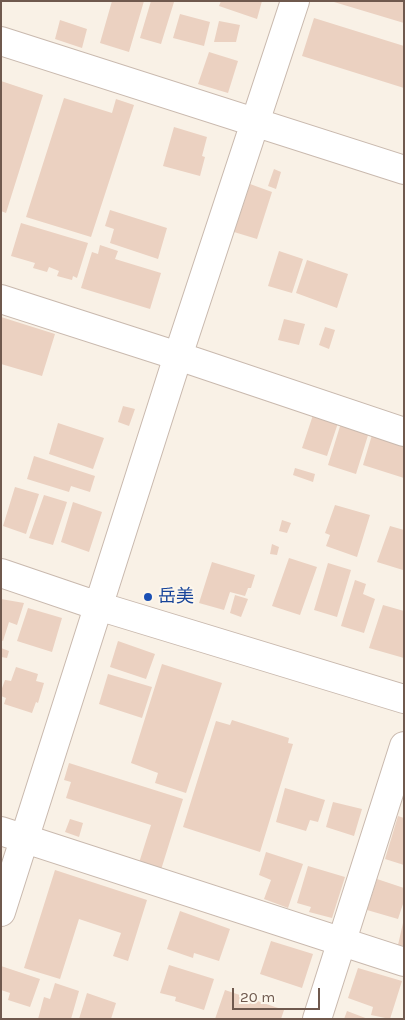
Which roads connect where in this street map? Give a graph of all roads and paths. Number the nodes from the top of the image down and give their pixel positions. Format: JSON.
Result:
{"nodes":[{"id":1,"x":295,"y":1,"type":"edge"},
{"id":2,"x":1,"y":41,"type":"edge"},
{"id":3,"x":256,"y":121,"type":"junction"},
{"id":4,"x":404,"y":170,"type":"edge"},
{"id":5,"x":1,"y":300,"type":"edge"},
{"id":6,"x":178,"y":356,"type":"junction"},
{"id":7,"x":404,"y":432,"type":"edge"},
{"id":8,"x":1,"y":573,"type":"edge"},
{"id":9,"x":98,"y":606,"type":"junction"},
{"id":10,"x":404,"y":699,"type":"edge"},
{"id":11,"x":404,"y":746,"type":"edge"},
{"id":12,"x":13,"y":834,"type":"edge"},
{"id":13,"x":1,"y":912,"type":"edge"},
{"id":14,"x":342,"y":942,"type":"junction"},
{"id":15,"x":404,"y":962,"type":"edge"},
{"id":16,"x":317,"y":1019,"type":"edge"}],
"edges":[{"from":1,"to":3,"type":"street"},
{"from":2,"to":3,"type":"street"},
{"from":3,"to":4,"type":"street"},
{"from":3,"to":6,"type":"street"},
{"from":5,"to":6,"type":"street"},
{"from":6,"to":7,"type":"street"},
{"from":6,"to":9,"type":"street"},
{"from":8,"to":9,"type":"street"},
{"from":9,"to":10,"type":"street"},
{"from":9,"to":12,"type":"street"},
{"from":11,"to":14,"type":"street"},
{"from":12,"to":13,"type":"street"},
{"from":12,"to":14,"type":"street"},
{"from":14,"to":15,"type":"street"},
{"from":14,"to":16,"type":"street"}]}
